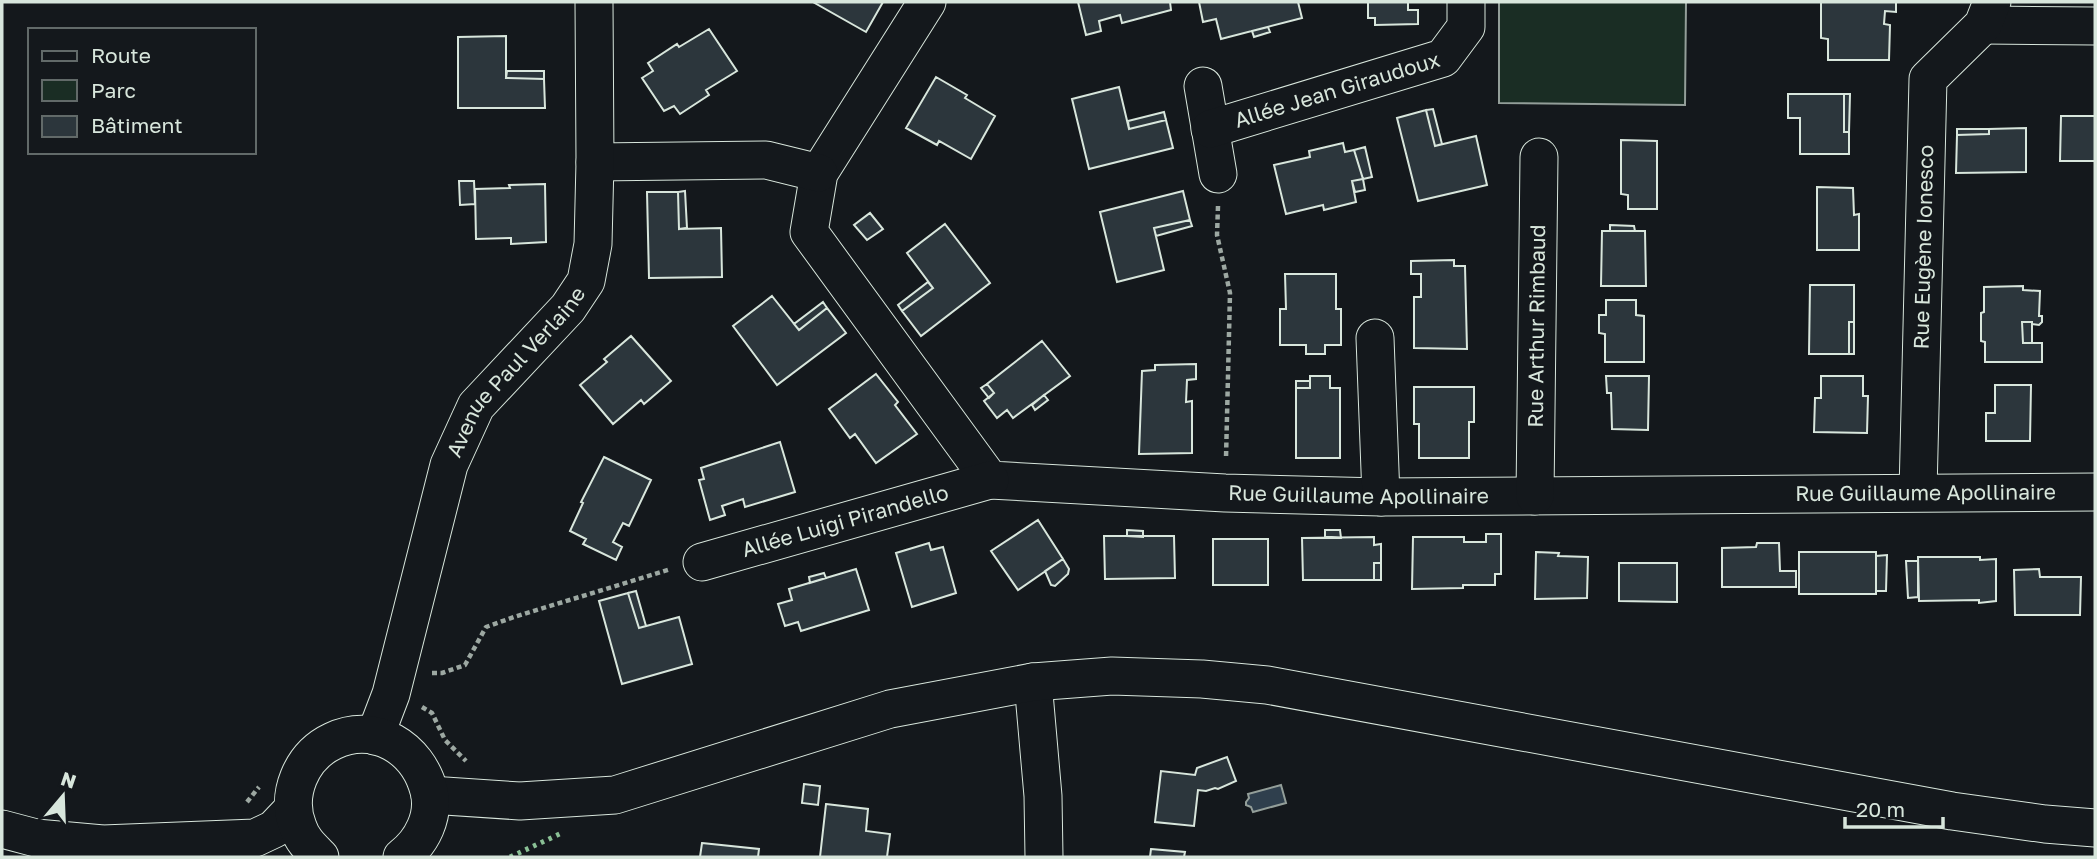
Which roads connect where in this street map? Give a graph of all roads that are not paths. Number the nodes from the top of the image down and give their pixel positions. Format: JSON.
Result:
{"nodes":[{"id":1,"x":594,"y":2,"type":"edge"},
{"id":2,"x":927,"y":2,"type":"edge"},
{"id":3,"x":1466,"y":2,"type":"edge"},
{"id":4,"x":1987,"y":14,"type":"edge"},
{"id":5,"x":2095,"y":26,"type":"edge"},
{"id":6,"x":1203,"y":86,"type":"dead end"},
{"id":7,"x":1210,"y":129,"type":"junction"},
{"id":8,"x":1539,"y":158,"type":"dead end"},
{"id":9,"x":595,"y":162,"type":"junction"},
{"id":10,"x":820,"y":173,"type":"junction"},
{"id":11,"x":1218,"y":174,"type":"road end"},
{"id":12,"x":1375,"y":338,"type":"dead end"},
{"id":13,"x":990,"y":480,"type":"junction"},
{"id":14,"x":1918,"y":492,"type":"junction"},
{"id":15,"x":2095,"y":492,"type":"edge"},
{"id":16,"x":1535,"y":496,"type":"junction"},
{"id":17,"x":1381,"y":497,"type":"junction"},
{"id":18,"x":702,"y":562,"type":"road end"},
{"id":19,"x":1033,"y":682,"type":"junction"},
{"id":20,"x":376,"y":736,"type":"junction"},
{"id":21,"x":430,"y":795,"type":"junction"},
{"id":22,"x":293,"y":809,"type":"junction"},
{"id":23,"x":2095,"y":828,"type":"edge"},
{"id":24,"x":2,"y":829,"type":"edge"},
{"id":25,"x":320,"y":857,"type":"edge"},
{"id":26,"x":402,"y":857,"type":"edge"},
{"id":27,"x":1044,"y":857,"type":"edge"}],
"edges":[{"from":1,"to":9,"type":"street","name":"Avenue Paul Verlaine"},
{"from":2,"to":10,"type":"street"},
{"from":3,"to":7,"type":"street","name":"Allée Jean Giraudoux"},
{"from":4,"to":5,"type":"street","name":"Rue Eugène Ionesco"},
{"from":4,"to":14,"type":"street","name":"Rue Eugène Ionesco"},
{"from":6,"to":7,"type":"street","name":"Allée Jean Giraudoux"},
{"from":7,"to":11,"type":"street","name":"Allée Jean Giraudoux"},
{"from":8,"to":16,"type":"street","name":"Rue Arthur Rimbaud"},
{"from":9,"to":10,"type":"street"},
{"from":9,"to":20,"type":"street","name":"Avenue Paul Verlaine"},
{"from":10,"to":13,"type":"street"},
{"from":12,"to":17,"type":"street"},
{"from":13,"to":17,"type":"street","name":"Rue Guillaume Apollinaire"},
{"from":13,"to":18,"type":"street","name":"Allée Luigi Pirandello"},
{"from":14,"to":15,"type":"street","name":"Rue Guillaume Apollinaire"},
{"from":14,"to":16,"type":"street","name":"Rue Guillaume Apollinaire"},
{"from":16,"to":17,"type":"street","name":"Rue Guillaume Apollinaire"},
{"from":19,"to":21,"type":"street"},
{"from":19,"to":23,"type":"street"},
{"from":19,"to":27,"type":"street"},
{"from":20,"to":21,"type":"street"},
{"from":20,"to":22,"type":"street"},
{"from":21,"to":26,"type":"street"},
{"from":22,"to":24,"type":"street"},
{"from":22,"to":25,"type":"street"}]}
